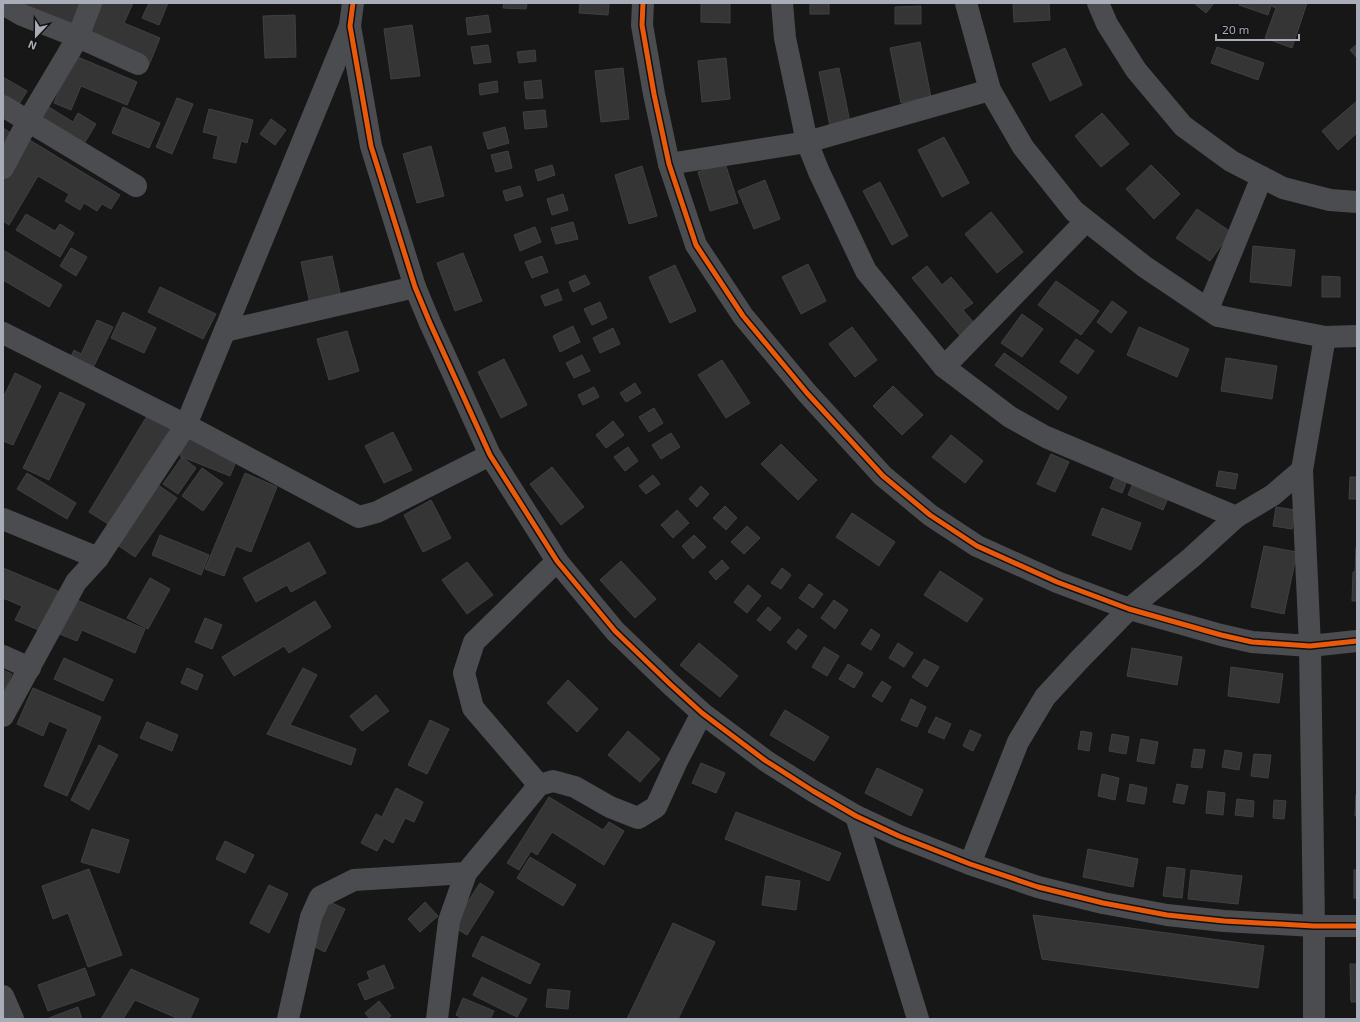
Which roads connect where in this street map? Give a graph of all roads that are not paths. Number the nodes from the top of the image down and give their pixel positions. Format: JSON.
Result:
{"nodes":[{"id":1,"x":91,"y":3,"type":"edge"},
{"id":2,"x":353,"y":3,"type":"edge"},
{"id":3,"x":643,"y":3,"type":"edge"},
{"id":4,"x":782,"y":3,"type":"edge"},
{"id":5,"x":966,"y":3,"type":"edge"},
{"id":6,"x":1098,"y":3,"type":"edge"},
{"id":7,"x":3,"y":4,"type":"edge"},
{"id":8,"x":350,"y":26,"type":"junction"},
{"id":9,"x":78,"y":37,"type":"junction"},
{"id":10,"x":138,"y":64,"type":"dead end"},
{"id":11,"x":990,"y":90,"type":"junction"},
{"id":12,"x":3,"y":106,"type":"edge"},
{"id":13,"x":28,"y":120,"type":"junction"},
{"id":14,"x":807,"y":142,"type":"junction"},
{"id":15,"x":669,"y":164,"type":"junction"},
{"id":16,"x":3,"y":168,"type":"edge"},
{"id":17,"x":1262,"y":177,"type":"junction"},
{"id":18,"x":136,"y":186,"type":"dead end"},
{"id":19,"x":1357,"y":202,"type":"edge"},
{"id":20,"x":1086,"y":220,"type":"junction"},
{"id":21,"x":415,"y":287,"type":"junction"},
{"id":22,"x":1208,"y":309,"type":"junction"},
{"id":23,"x":225,"y":331,"type":"junction"},
{"id":24,"x":3,"y":333,"type":"edge"},
{"id":25,"x":1357,"y":336,"type":"edge"},
{"id":26,"x":1325,"y":337,"type":"junction"},
{"id":27,"x":944,"y":367,"type":"junction"},
{"id":28,"x":186,"y":425,"type":"junction"},
{"id":29,"x":490,"y":455,"type":"junction"},
{"id":30,"x":1302,"y":470,"type":"junction"},
{"id":31,"x":1236,"y":517,"type":"junction"},
{"id":32,"x":3,"y":519,"type":"edge"},
{"id":33,"x":98,"y":558,"type":"junction"},
{"id":34,"x":557,"y":561,"type":"junction"},
{"id":35,"x":1129,"y":609,"type":"junction"},
{"id":36,"x":1357,"y":641,"type":"edge"},
{"id":37,"x":1310,"y":646,"type":"junction"},
{"id":38,"x":3,"y":656,"type":"edge"},
{"id":39,"x":30,"y":668,"type":"junction"},
{"id":40,"x":702,"y":712,"type":"junction"},
{"id":41,"x":3,"y":716,"type":"edge"},
{"id":42,"x":539,"y":785,"type":"junction"},
{"id":43,"x":856,"y":816,"type":"junction"},
{"id":44,"x":970,"y":864,"type":"junction"},
{"id":45,"x":466,"y":874,"type":"junction"},
{"id":46,"x":1314,"y":926,"type":"junction"},
{"id":47,"x":1357,"y":926,"type":"edge"},
{"id":48,"x":3,"y":996,"type":"edge"},
{"id":49,"x":13,"y":1019,"type":"edge"},
{"id":50,"x":288,"y":1019,"type":"edge"},
{"id":51,"x":437,"y":1019,"type":"edge"},
{"id":52,"x":918,"y":1019,"type":"edge"},
{"id":53,"x":1314,"y":1019,"type":"edge"}],
"edges":[{"from":1,"to":9,"type":"street"},
{"from":2,"to":8,"type":"street"},
{"from":3,"to":15,"type":"street"},
{"from":4,"to":14,"type":"street"},
{"from":5,"to":11,"type":"street"},
{"from":6,"to":17,"type":"street"},
{"from":7,"to":9,"type":"street"},
{"from":8,"to":21,"type":"street"},
{"from":8,"to":23,"type":"street"},
{"from":9,"to":10,"type":"street"},
{"from":9,"to":13,"type":"street"},
{"from":11,"to":14,"type":"street"},
{"from":11,"to":20,"type":"street"},
{"from":12,"to":13,"type":"street"},
{"from":13,"to":16,"type":"street"},
{"from":13,"to":18,"type":"street"},
{"from":14,"to":15,"type":"street"},
{"from":14,"to":27,"type":"street"},
{"from":15,"to":35,"type":"street"},
{"from":17,"to":19,"type":"street"},
{"from":17,"to":22,"type":"street"},
{"from":20,"to":22,"type":"street"},
{"from":20,"to":27,"type":"street"},
{"from":21,"to":23,"type":"street"},
{"from":21,"to":29,"type":"street"},
{"from":22,"to":26,"type":"street"},
{"from":23,"to":28,"type":"street"},
{"from":24,"to":28,"type":"street"},
{"from":25,"to":26,"type":"street"},
{"from":26,"to":30,"type":"street"},
{"from":27,"to":31,"type":"street"},
{"from":28,"to":29,"type":"street"},
{"from":28,"to":33,"type":"street"},
{"from":29,"to":34,"type":"street"},
{"from":30,"to":31,"type":"street"},
{"from":30,"to":37,"type":"street"},
{"from":31,"to":35,"type":"street"},
{"from":32,"to":33,"type":"street"},
{"from":33,"to":39,"type":"street"},
{"from":34,"to":40,"type":"street"},
{"from":34,"to":42,"type":"street"},
{"from":35,"to":37,"type":"street"},
{"from":35,"to":44,"type":"street"},
{"from":36,"to":37,"type":"street"},
{"from":37,"to":46,"type":"street"},
{"from":38,"to":39,"type":"street"},
{"from":39,"to":41,"type":"street"},
{"from":40,"to":42,"type":"street"},
{"from":40,"to":43,"type":"street"},
{"from":42,"to":45,"type":"street"},
{"from":43,"to":44,"type":"street"},
{"from":43,"to":52,"type":"street"},
{"from":44,"to":46,"type":"street"},
{"from":45,"to":50,"type":"street"},
{"from":45,"to":51,"type":"street"},
{"from":46,"to":47,"type":"street"},
{"from":46,"to":53,"type":"street"},
{"from":48,"to":49,"type":"street"}]}
